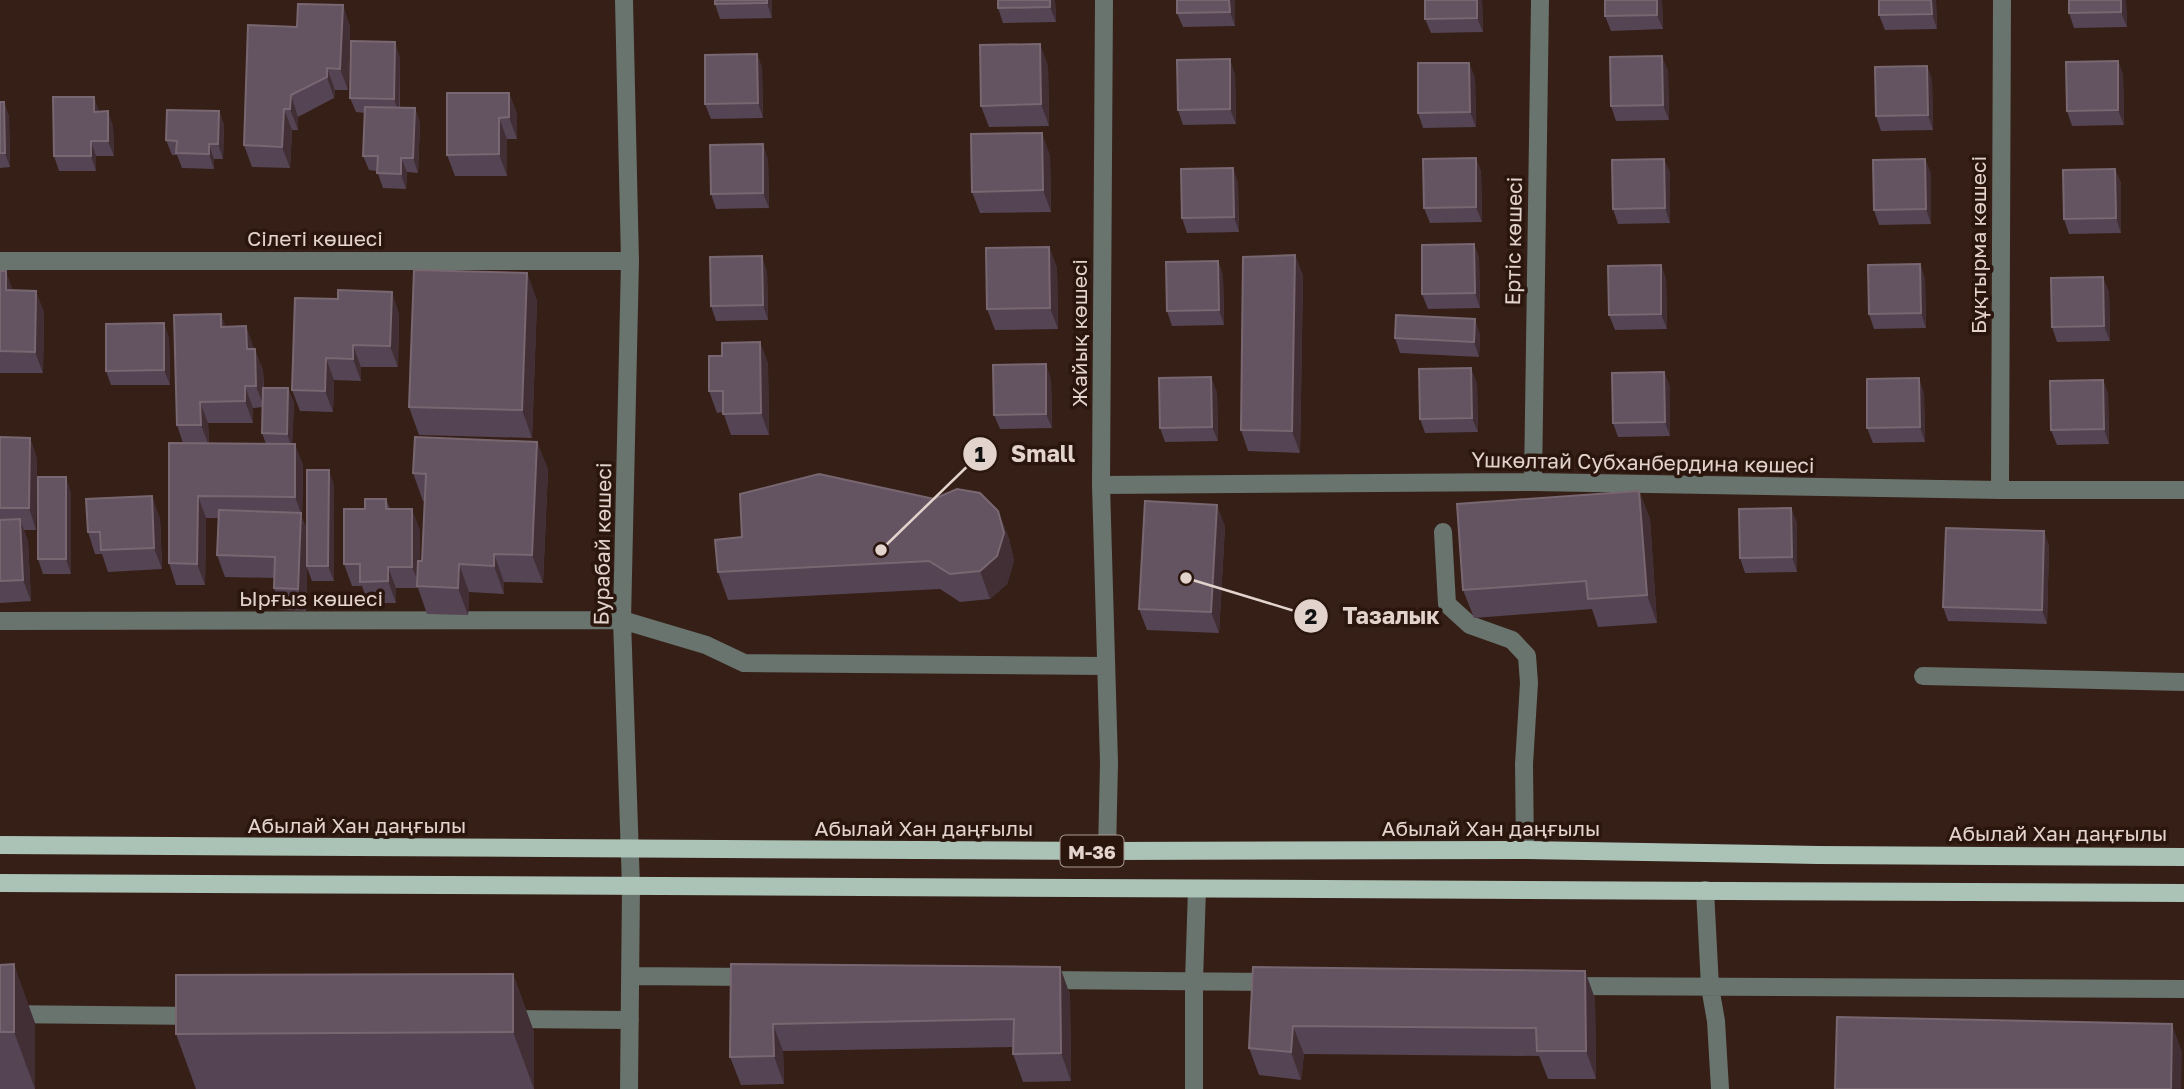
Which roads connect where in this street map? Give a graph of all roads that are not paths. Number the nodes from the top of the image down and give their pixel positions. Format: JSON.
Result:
{"nodes":[{"id":1,"x":624,"y":0,"type":"edge"},
{"id":2,"x":1104,"y":0,"type":"edge"},
{"id":3,"x":1540,"y":0,"type":"edge"},
{"id":4,"x":2002,"y":0,"type":"edge"},
{"id":5,"x":0,"y":261,"type":"edge"},
{"id":6,"x":630,"y":261,"type":"junction"},
{"id":7,"x":1533,"y":482,"type":"junction"},
{"id":8,"x":1101,"y":485,"type":"junction"},
{"id":9,"x":2000,"y":490,"type":"junction"},
{"id":10,"x":2184,"y":490,"type":"edge"},
{"id":11,"x":1443,"y":531,"type":"dead end"},
{"id":12,"x":622,"y":620,"type":"junction"},
{"id":13,"x":0,"y":621,"type":"edge"},
{"id":14,"x":1106,"y":666,"type":"junction"},
{"id":15,"x":1923,"y":676,"type":"dead end"},
{"id":16,"x":2184,"y":682,"type":"edge"},
{"id":17,"x":0,"y":845,"type":"edge"},
{"id":18,"x":630,"y":849,"type":"junction"},
{"id":19,"x":1525,"y":850,"type":"junction"},
{"id":20,"x":1107,"y":851,"type":"junction"},
{"id":21,"x":2184,"y":857,"type":"edge"},
{"id":22,"x":0,"y":883,"type":"edge"},
{"id":23,"x":631,"y":887,"type":"junction"},
{"id":24,"x":1197,"y":889,"type":"junction"},
{"id":25,"x":1705,"y":890,"type":"junction"},
{"id":26,"x":2184,"y":893,"type":"edge"},
{"id":27,"x":631,"y":976,"type":"junction"},
{"id":28,"x":768,"y":977,"type":"edge"},
{"id":29,"x":1029,"y":979,"type":"edge"},
{"id":30,"x":1194,"y":981,"type":"junction"},
{"id":31,"x":1292,"y":982,"type":"edge"},
{"id":32,"x":1556,"y":985,"type":"edge"},
{"id":33,"x":1710,"y":987,"type":"junction"},
{"id":34,"x":2184,"y":989,"type":"edge"},
{"id":35,"x":0,"y":1014,"type":"edge"},
{"id":36,"x":210,"y":1016,"type":"edge"},
{"id":37,"x":490,"y":1019,"type":"edge"},
{"id":38,"x":630,"y":1020,"type":"junction"},
{"id":39,"x":629,"y":1089,"type":"edge"},
{"id":40,"x":1194,"y":1089,"type":"edge"},
{"id":41,"x":1720,"y":1089,"type":"edge"}],
"edges":[{"from":1,"to":6,"type":"street","name":"Бурабай көшесі"},
{"from":2,"to":8,"type":"street","name":"Жайық көшесі"},
{"from":3,"to":7,"type":"street","name":"Ертіс көшесі"},
{"from":4,"to":9,"type":"street","name":"Бұқтырма көшесі"},
{"from":5,"to":6,"type":"street","name":"Сілеті көшесі"},
{"from":6,"to":12,"type":"street","name":"Бурабай көшесі"},
{"from":7,"to":8,"type":"street","name":"Үшкөлтай Субханбердина көшесі"},
{"from":7,"to":9,"type":"street","name":"Үшкөлтай Субханбердина көшесі"},
{"from":8,"to":14,"type":"street","name":"Жайық көшесі"},
{"from":9,"to":10,"type":"street","name":"Үшкөлтай Субханбердина көшесі"},
{"from":11,"to":19,"type":"street"},
{"from":12,"to":13,"type":"street","name":"Ырғыз көшесі"},
{"from":12,"to":14,"type":"street","name":"Ырғыз көшесі"},
{"from":12,"to":18,"type":"street","name":"Бурабай көшесі"},
{"from":14,"to":20,"type":"street","name":"Жайық көшесі"},
{"from":15,"to":16,"type":"street"},
{"from":17,"to":18,"type":"main road","name":"Абылай Хан даңғылы","number":"M-36"},
{"from":18,"to":20,"type":"main road","name":"Абылай Хан даңғылы","number":"M-36"},
{"from":18,"to":23,"type":"street","name":"Бурабай көшесі"},
{"from":19,"to":20,"type":"main road","name":"Абылай Хан даңғылы","number":"M-36"},
{"from":19,"to":21,"type":"main road","name":"Абылай Хан даңғылы","number":"M-36"},
{"from":22,"to":23,"type":"main road","number":"M-36"},
{"from":23,"to":24,"type":"main road","number":"M-36"},
{"from":23,"to":27,"type":"street","name":"Бурабай көшесі"},
{"from":24,"to":25,"type":"main road","number":"M-36"},
{"from":24,"to":30,"type":"street"},
{"from":25,"to":26,"type":"main road","number":"M-36"},
{"from":25,"to":33,"type":"street"},
{"from":27,"to":28,"type":"street"},
{"from":27,"to":38,"type":"street","name":"Бурабай көшесі"},
{"from":29,"to":30,"type":"street"},
{"from":30,"to":31,"type":"street"},
{"from":30,"to":40,"type":"street"},
{"from":32,"to":33,"type":"street"},
{"from":33,"to":34,"type":"street"},
{"from":33,"to":41,"type":"street"},
{"from":35,"to":36,"type":"street"},
{"from":37,"to":38,"type":"street"},
{"from":38,"to":39,"type":"street","name":"Бурабай көшесі"}]}
